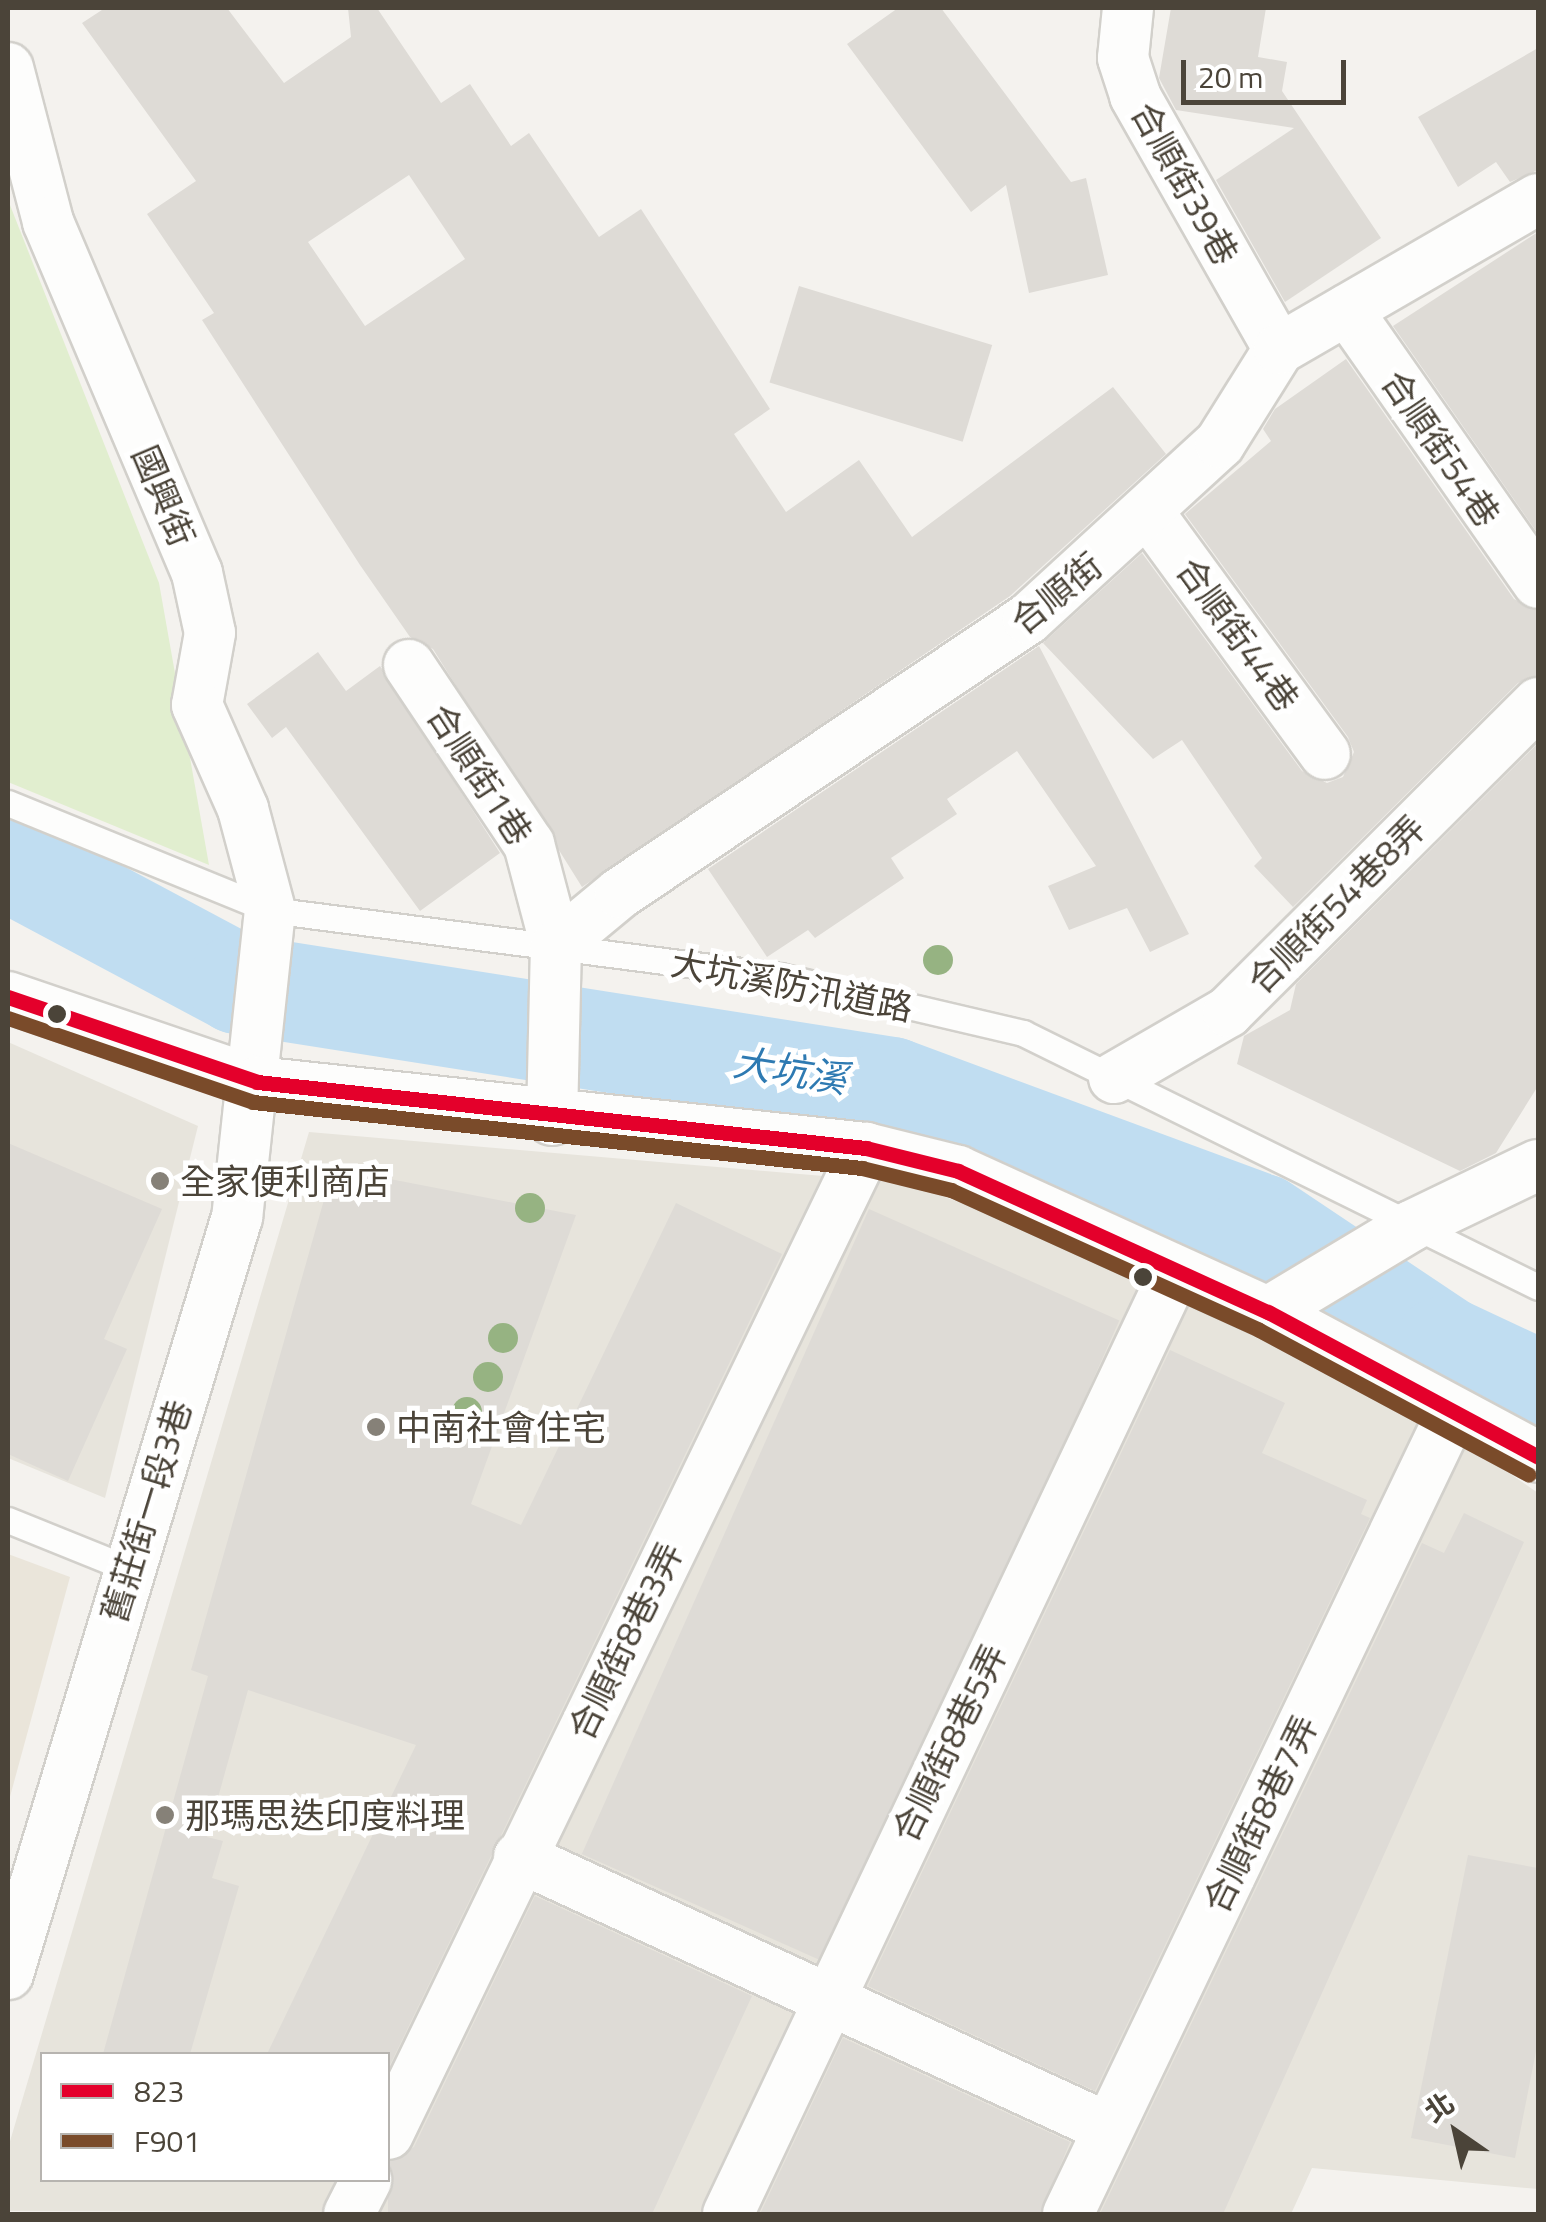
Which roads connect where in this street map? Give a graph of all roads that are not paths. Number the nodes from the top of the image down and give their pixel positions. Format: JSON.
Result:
{"nodes":[{"id":1,"x":1128,"y":8,"type":"edge"},
{"id":2,"x":8,"y":68,"type":"edge"},
{"id":3,"x":1538,"y":199,"type":"edge"},
{"id":4,"x":1347,"y":310,"type":"junction"},
{"id":5,"x":1279,"y":349,"type":"junction"},
{"id":6,"x":1150,"y":515,"type":"junction"},
{"id":7,"x":1538,"y":584,"type":"edge"},
{"id":8,"x":409,"y":665,"type":"dead end"},
{"id":9,"x":1538,"y":703,"type":"edge"},
{"id":10,"x":1325,"y":754,"type":"dead end"},
{"id":11,"x":8,"y":803,"type":"edge"},
{"id":12,"x":269,"y":920,"type":"junction"},
{"id":13,"x":555,"y":956,"type":"junction"},
{"id":14,"x":8,"y":997,"type":"edge"},
{"id":15,"x":259,"y":1063,"type":"junction"},
{"id":16,"x":1114,"y":1078,"type":"junction"},
{"id":17,"x":552,"y":1106,"type":"junction"},
{"id":18,"x":866,"y":1148,"type":"junction"},
{"id":19,"x":1538,"y":1166,"type":"edge"},
{"id":20,"x":1411,"y":1226,"type":"junction"},
{"id":21,"x":1174,"y":1274,"type":"junction"},
{"id":22,"x":1538,"y":1287,"type":"edge"},
{"id":23,"x":1268,"y":1312,"type":"junction"},
{"id":24,"x":1452,"y":1413,"type":"junction"},
{"id":25,"x":1538,"y":1457,"type":"edge"},
{"id":26,"x":8,"y":1520,"type":"edge"},
{"id":27,"x":128,"y":1568,"type":"junction"},
{"id":28,"x":519,"y":1858,"type":"junction"},
{"id":29,"x":8,"y":1974,"type":"edge"},
{"id":30,"x":824,"y":2001,"type":"junction"},
{"id":31,"x":1108,"y":2128,"type":"junction"},
{"id":32,"x":390,"y":2130,"type":"edge"},
{"id":33,"x":365,"y":2182,"type":"edge"},
{"id":34,"x":349,"y":2214,"type":"edge"},
{"id":35,"x":728,"y":2214,"type":"edge"},
{"id":36,"x":1068,"y":2214,"type":"edge"}],
"edges":[{"from":1,"to":5,"type":"street","name":"合順街39巷"},
{"from":2,"to":12,"type":"street","name":"國興街"},
{"from":3,"to":4,"type":"street","name":"合順街"},
{"from":4,"to":5,"type":"street","name":"合順街"},
{"from":4,"to":7,"type":"street","name":"合順街54巷"},
{"from":5,"to":6,"type":"street","name":"合順街"},
{"from":6,"to":10,"type":"street","name":"合順街44巷"},
{"from":6,"to":13,"type":"street","name":"合順街"},
{"from":8,"to":13,"type":"street","name":"合順街1巷"},
{"from":9,"to":16,"type":"street","name":"合順街54巷8弄"},
{"from":11,"to":12,"type":"lane","name":"大坑溪防汛道路"},
{"from":12,"to":13,"type":"lane","name":"大坑溪防汛道路"},
{"from":12,"to":15,"type":"street","name":"國興街"},
{"from":13,"to":16,"type":"lane","name":"大坑溪防汛道路"},
{"from":13,"to":17,"type":"street","name":"合順街1巷"},
{"from":14,"to":15,"type":"street"},
{"from":15,"to":17,"type":"street"},
{"from":15,"to":27,"type":"street","name":"舊莊街一段3巷"},
{"from":16,"to":20,"type":"lane","name":"大坑溪防汛道路"},
{"from":17,"to":18,"type":"street"},
{"from":18,"to":21,"type":"street"},
{"from":18,"to":28,"type":"street","name":"合順街8巷3弄"},
{"from":19,"to":20,"type":"street"},
{"from":20,"to":22,"type":"lane","name":"大坑溪防汛道路"},
{"from":20,"to":23,"type":"street"},
{"from":21,"to":23,"type":"street"},
{"from":21,"to":30,"type":"street","name":"合順街8巷5弄"},
{"from":23,"to":24,"type":"street"},
{"from":24,"to":25,"type":"street"},
{"from":24,"to":31,"type":"street","name":"合順街8巷7弄"},
{"from":26,"to":27,"type":"lane"},
{"from":27,"to":29,"type":"street","name":"舊莊街一段3巷"},
{"from":28,"to":30,"type":"street"},
{"from":28,"to":32,"type":"street","name":"合順街8巷3弄"},
{"from":30,"to":31,"type":"street"},
{"from":30,"to":35,"type":"street","name":"合順街8巷5弄"},
{"from":31,"to":36,"type":"street","name":"合順街8巷7弄"},
{"from":33,"to":34,"type":"street"}]}
